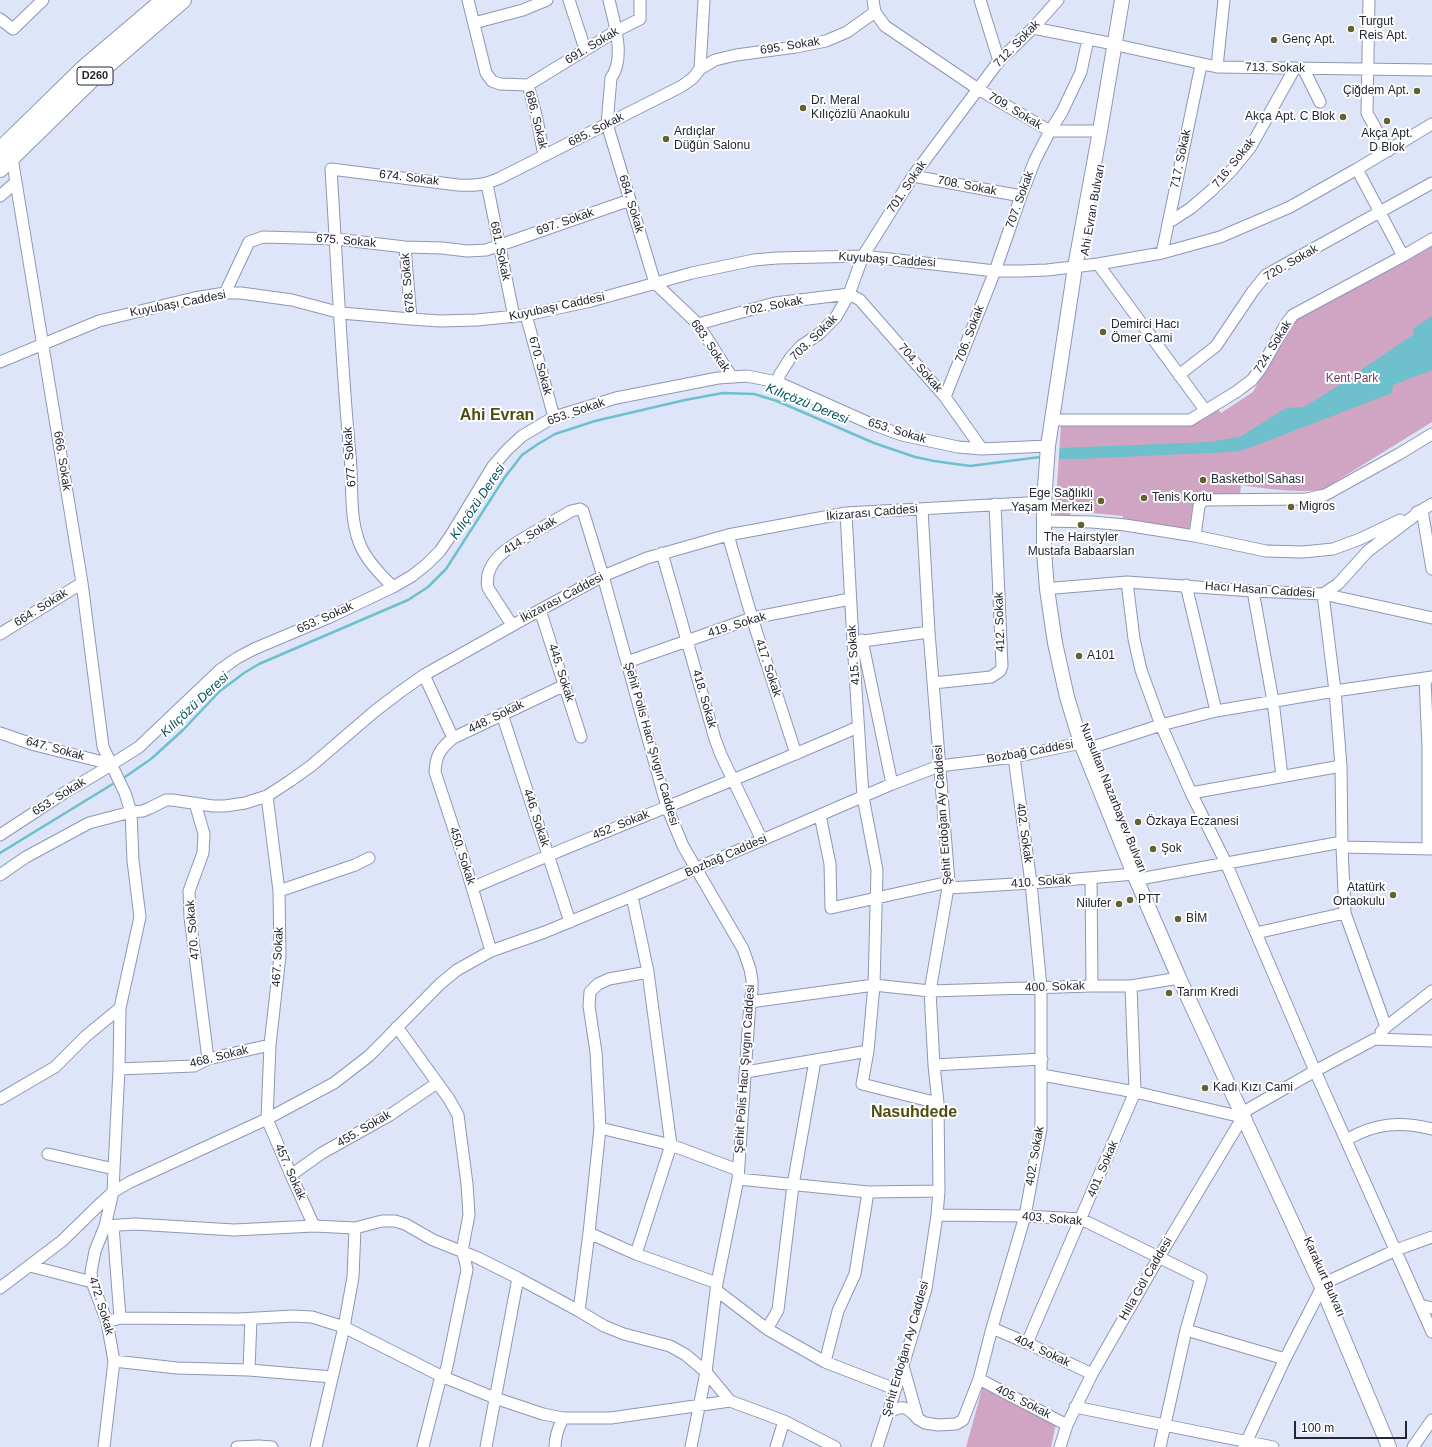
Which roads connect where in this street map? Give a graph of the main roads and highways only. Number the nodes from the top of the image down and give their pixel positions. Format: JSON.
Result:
{"nodes":[{"id":1,"x":164,"y":0,"type":"edge"},
{"id":2,"x":183,"y":0,"type":"edge"},
{"id":3,"x":1122,"y":0,"type":"edge"},
{"id":4,"x":1129,"y":0,"type":"edge"},
{"id":5,"x":1118,"y":45,"type":"junction"},
{"id":6,"x":6,"y":154,"type":"edge"},
{"id":7,"x":0,"y":169,"type":"edge"},
{"id":8,"x":1079,"y":267,"type":"junction"},
{"id":9,"x":1054,"y":420,"type":"junction"},
{"id":10,"x":1048,"y":521,"type":"junction"},
{"id":11,"x":1085,"y":745,"type":"junction"},
{"id":12,"x":1139,"y":876,"type":"junction"},
{"id":13,"x":1245,"y":1113,"type":"junction"},
{"id":14,"x":1325,"y":1285,"type":"junction"},
{"id":15,"x":1389,"y":1447,"type":"edge"},
{"id":16,"x":1396,"y":1447,"type":"edge"}],
"edges":[{"from":1,"to":6,"type":"highway","number":"D260"},
{"from":2,"to":6,"type":"highway","number":"D260"},
{"from":3,"to":5,"type":"main road","name":"Ahi Evran Bulvarı"},
{"from":4,"to":5,"type":"main road","name":"Ahi Evran Bulvarı"},
{"from":5,"to":8,"type":"main road","name":"Ahi Evran Bulvarı"},
{"from":5,"to":8,"type":"main road","name":"Ahi Evran Bulvarı"},
{"from":6,"to":7,"type":"highway","number":"D260"},
{"from":8,"to":9,"type":"main road","name":"Ahi Evran Bulvarı"},
{"from":9,"to":10,"type":"main road","name":"Nursultan Nazarbayev Bulvarı"},
{"from":9,"to":10,"type":"main road","name":"Nursultan Nazarbayev Bulvarı"},
{"from":10,"to":11,"type":"main road","name":"Nursultan Nazarbayev Bulvarı"},
{"from":10,"to":11,"type":"main road","name":"Nursultan Nazarbayev Bulvarı"},
{"from":11,"to":12,"type":"main road","name":"Nursultan Nazarbayev Bulvarı"},
{"from":12,"to":13,"type":"main road","name":"Nursultan Nazarbayev Bulvarı"},
{"from":12,"to":13,"type":"main road","name":"Nursultan Nazarbayev Bulvarı"},
{"from":13,"to":14,"type":"main road","name":"Karakurt Bulvarı"},
{"from":14,"to":15,"type":"main road","name":"Karakurt Bulvarı"},
{"from":14,"to":16,"type":"main road","name":"Karakurt Bulvarı"}]}
